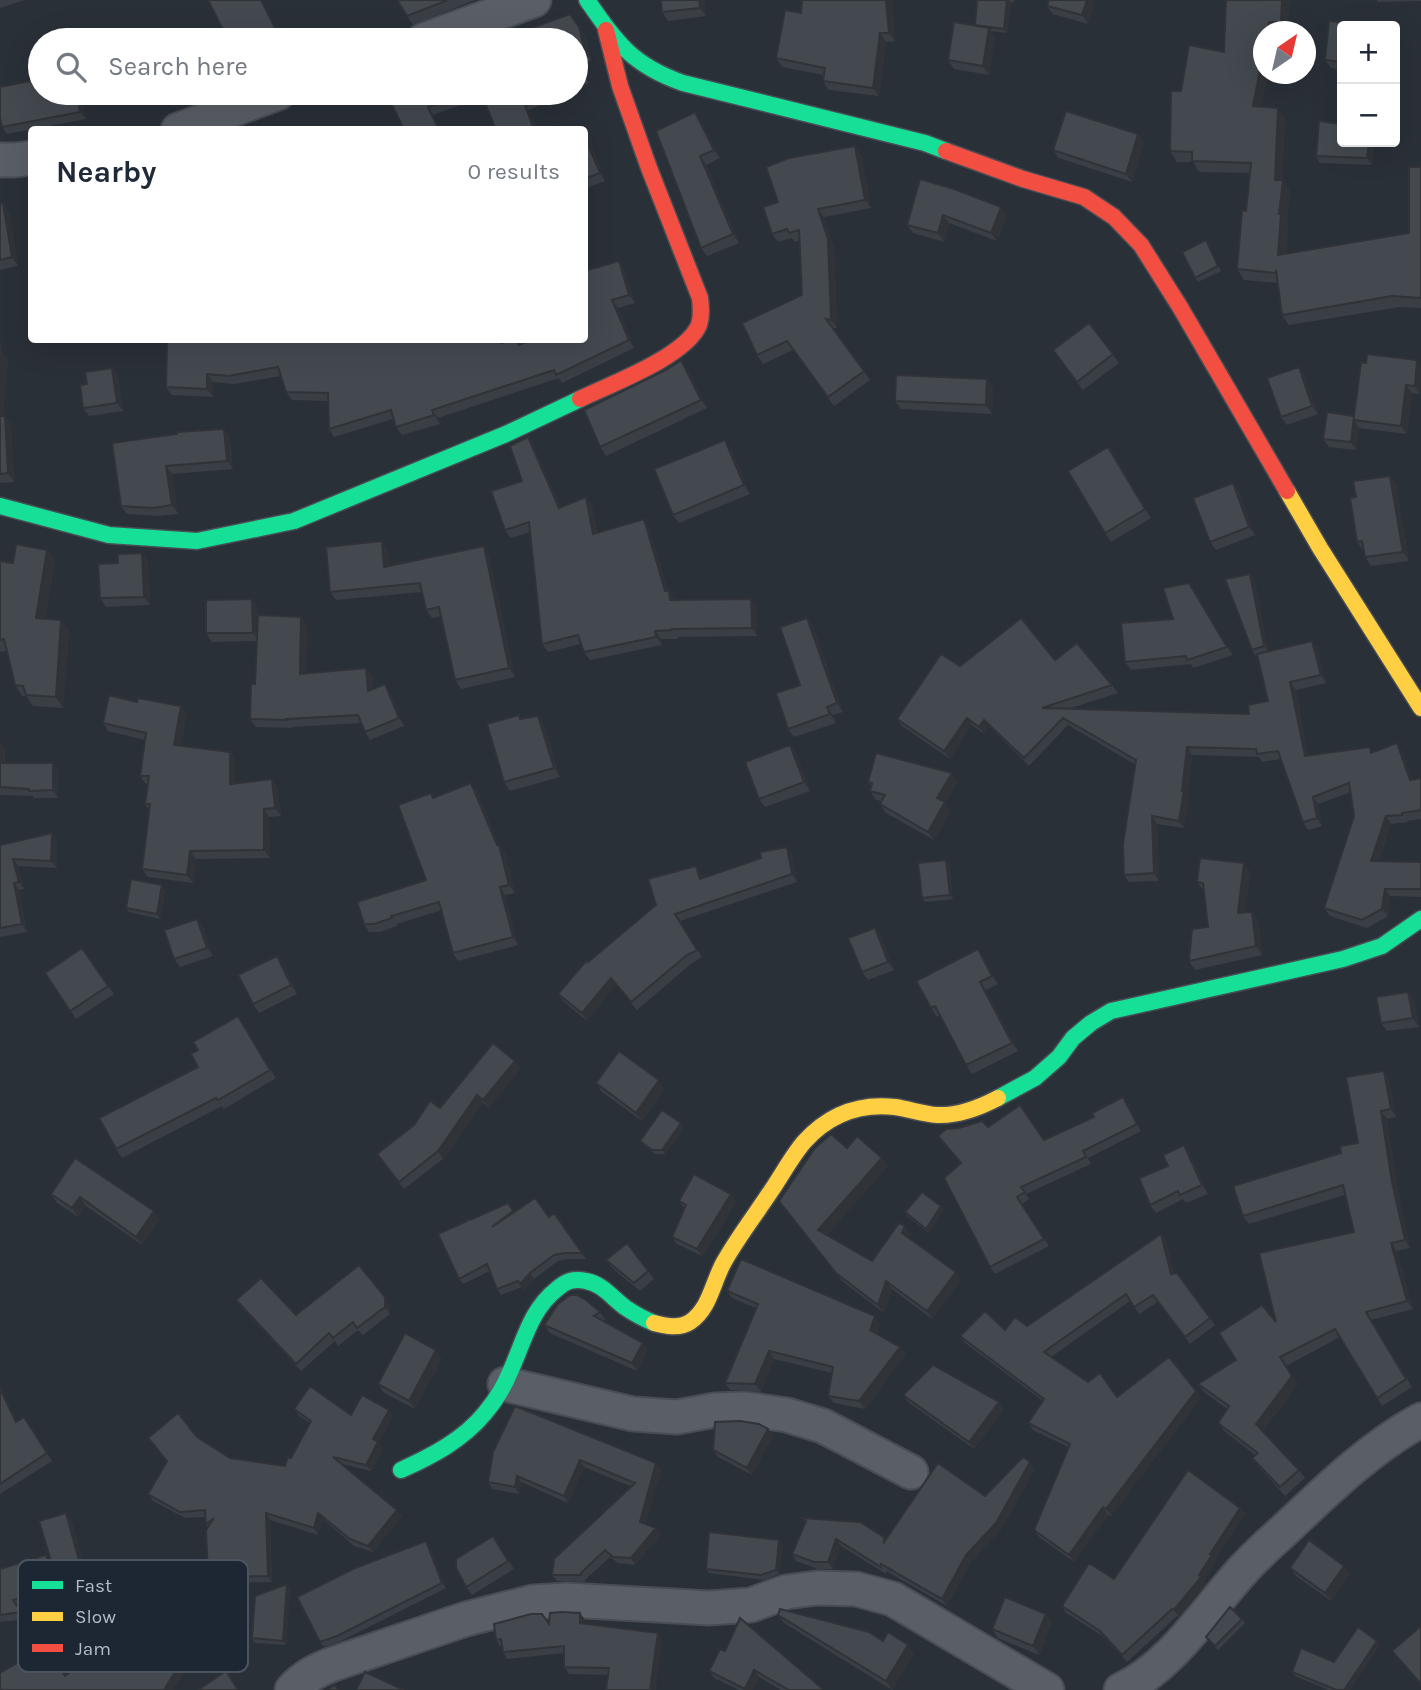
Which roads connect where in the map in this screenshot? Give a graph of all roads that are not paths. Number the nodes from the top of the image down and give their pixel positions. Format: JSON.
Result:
{"nodes":[{"id":1,"x":534,"y":0,"type":"edge"},
{"id":2,"x":587,"y":0,"type":"edge"},
{"id":3,"x":457,"y":28,"type":"edge"},
{"id":4,"x":606,"y":28,"type":"junction"},
{"id":5,"x":246,"y":105,"type":"edge"},
{"id":6,"x":189,"y":126,"type":"edge"},
{"id":7,"x":28,"y":158,"type":"edge"},
{"id":8,"x":0,"y":160,"type":"edge"},
{"id":9,"x":0,"y":506,"type":"edge"},
{"id":10,"x":1421,"y":708,"type":"edge"},
{"id":11,"x":1421,"y":919,"type":"edge"},
{"id":12,"x":505,"y":1384,"type":"junction"},
{"id":13,"x":1421,"y":1420,"type":"edge"},
{"id":14,"x":401,"y":1470,"type":"dead end"},
{"id":15,"x":911,"y":1472,"type":"dead end"},
{"id":16,"x":292,"y":1690,"type":"edge"},
{"id":17,"x":1047,"y":1690,"type":"edge"},
{"id":18,"x":1121,"y":1690,"type":"edge"}],
"edges":[{"from":1,"to":3,"type":"street"},
{"from":2,"to":4,"type":"street"},
{"from":4,"to":9,"type":"street"},
{"from":4,"to":10,"type":"street"},
{"from":5,"to":6,"type":"street"},
{"from":7,"to":8,"type":"street"},
{"from":11,"to":12,"type":"street"},
{"from":12,"to":14,"type":"street"},
{"from":12,"to":15,"type":"street"},
{"from":13,"to":18,"type":"street"},
{"from":16,"to":17,"type":"street"}]}
